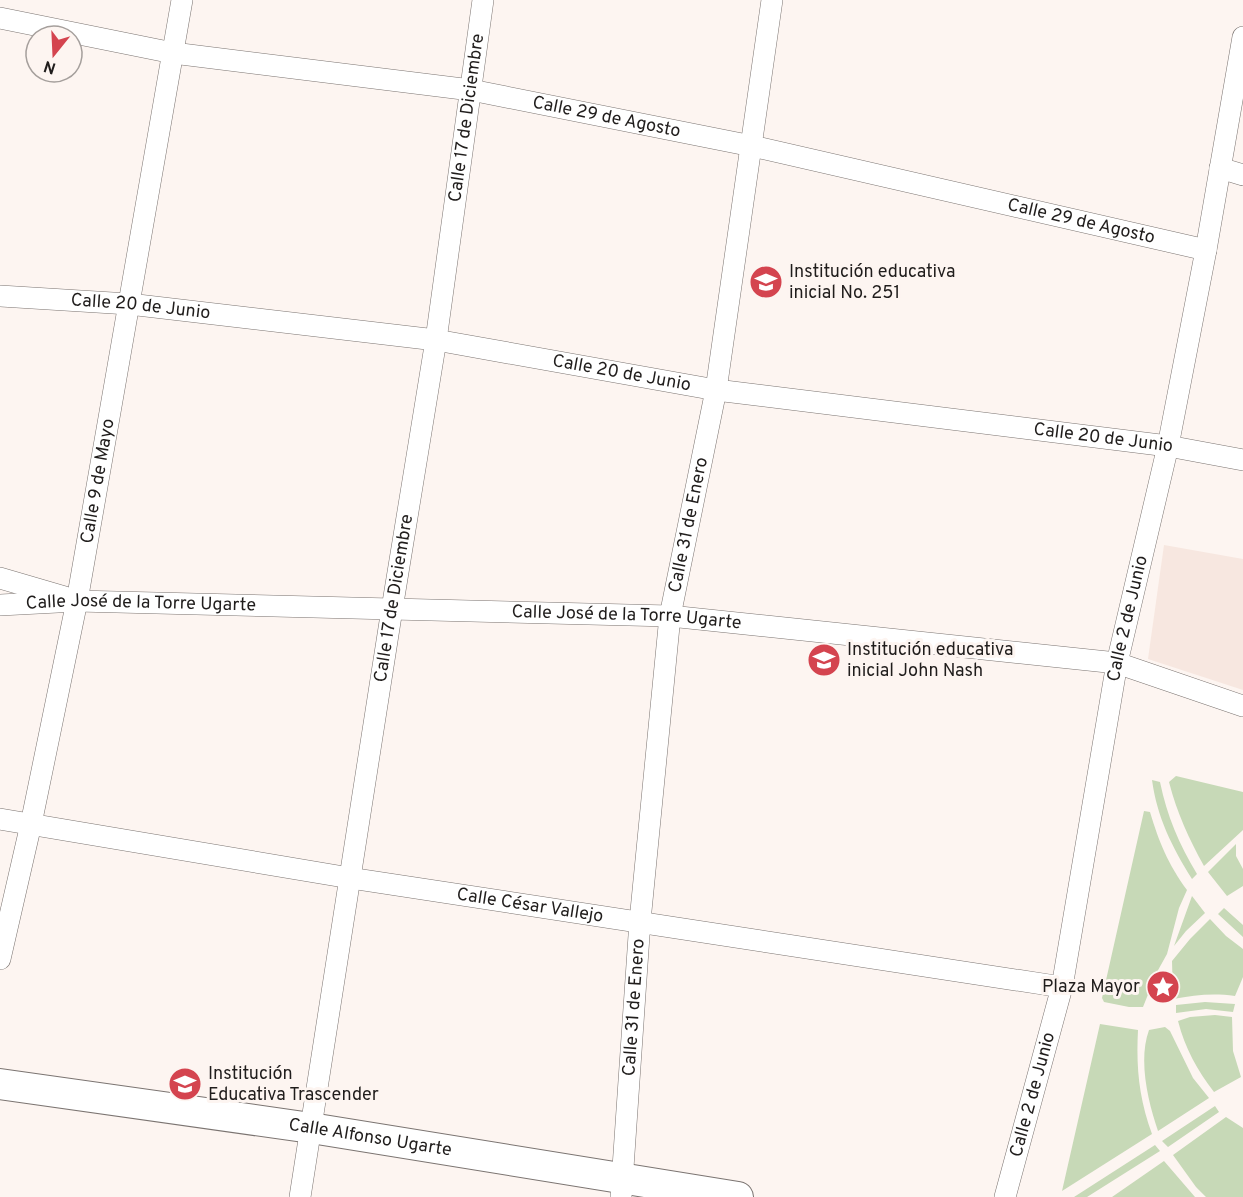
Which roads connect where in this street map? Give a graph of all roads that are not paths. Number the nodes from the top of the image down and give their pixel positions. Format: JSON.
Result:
{"nodes":[{"id":1,"x":182,"y":0,"type":"edge"},
{"id":2,"x":483,"y":0,"type":"edge"},
{"id":3,"x":771,"y":0,"type":"edge"},
{"id":4,"x":6,"y":12,"type":"edge"},
{"id":5,"x":1243,"y":38,"type":"edge"},
{"id":6,"x":173,"y":53,"type":"junction"},
{"id":7,"x":471,"y":90,"type":"junction"},
{"id":8,"x":752,"y":146,"type":"junction"},
{"id":9,"x":1220,"y":168,"type":"junction"},
{"id":10,"x":1243,"y":175,"type":"edge"},
{"id":11,"x":1206,"y":250,"type":"junction"},
{"id":12,"x":0,"y":296,"type":"edge"},
{"id":13,"x":129,"y":304,"type":"junction"},
{"id":14,"x":436,"y":340,"type":"junction"},
{"id":15,"x":716,"y":390,"type":"junction"},
{"id":16,"x":1168,"y":446,"type":"junction"},
{"id":17,"x":1243,"y":460,"type":"edge"},
{"id":18,"x":0,"y":578,"type":"edge"},
{"id":19,"x":76,"y":601,"type":"junction"},
{"id":20,"x":0,"y":605,"type":"edge"},
{"id":21,"x":392,"y":609,"type":"junction"},
{"id":22,"x":670,"y":616,"type":"junction"},
{"id":23,"x":1117,"y":663,"type":"junction"},
{"id":24,"x":1243,"y":706,"type":"edge"},
{"id":25,"x":0,"y":819,"type":"edge"},
{"id":26,"x":31,"y":824,"type":"junction"},
{"id":27,"x":350,"y":878,"type":"junction"},
{"id":28,"x":640,"y":921,"type":"junction"},
{"id":29,"x":0,"y":959,"type":"edge"},
{"id":30,"x":1062,"y":987,"type":"junction"},
{"id":31,"x":0,"y":1084,"type":"edge"},
{"id":32,"x":311,"y":1128,"type":"junction"},
{"id":33,"x":622,"y":1188,"type":"edge"},
{"id":34,"x":300,"y":1197,"type":"edge"},
{"id":35,"x":738,"y":1197,"type":"edge"},
{"id":36,"x":1005,"y":1197,"type":"edge"}],
"edges":[{"from":1,"to":6,"type":"street","name":"Calle 9 de Mayo"},
{"from":2,"to":7,"type":"street","name":"Calle 17 de Diciembre"},
{"from":3,"to":8,"type":"street","name":"Calle 31 de Enero"},
{"from":4,"to":6,"type":"street","name":"Calle 29 de Agosto"},
{"from":5,"to":9,"type":"street","name":"Calle 2 de Junio"},
{"from":6,"to":7,"type":"street","name":"Calle 29 de Agosto"},
{"from":6,"to":13,"type":"street","name":"Calle 9 de Mayo"},
{"from":7,"to":8,"type":"street","name":"Calle 29 de Agosto"},
{"from":7,"to":14,"type":"street","name":"Calle 17 de Diciembre"},
{"from":8,"to":11,"type":"street","name":"Calle 29 de Agosto"},
{"from":8,"to":15,"type":"street","name":"Calle 31 de Enero"},
{"from":9,"to":10,"type":"street"},
{"from":9,"to":11,"type":"street","name":"Calle 2 de Junio"},
{"from":11,"to":16,"type":"street","name":"Calle 2 de Junio"},
{"from":12,"to":13,"type":"street","name":"Calle 20 de Junio"},
{"from":13,"to":14,"type":"street","name":"Calle 20 de Junio"},
{"from":13,"to":19,"type":"street","name":"Calle 9 de Mayo"},
{"from":14,"to":15,"type":"street","name":"Calle 20 de Junio"},
{"from":14,"to":21,"type":"street","name":"Calle 17 de Diciembre"},
{"from":15,"to":16,"type":"street","name":"Calle 20 de Junio"},
{"from":15,"to":22,"type":"street","name":"Calle 31 de Enero"},
{"from":16,"to":17,"type":"street","name":"Calle 20 de Junio"},
{"from":16,"to":23,"type":"street","name":"Calle 2 de Junio"},
{"from":18,"to":19,"type":"street"},
{"from":19,"to":20,"type":"street","name":"Calle José de la Torre Ugarte"},
{"from":19,"to":21,"type":"street","name":"Calle José de la Torre Ugarte"},
{"from":19,"to":26,"type":"street","name":"Calle 9 de Mayo"},
{"from":21,"to":22,"type":"street","name":"Calle José de la Torre Ugarte"},
{"from":21,"to":27,"type":"street","name":"Calle 17 de Diciembre"},
{"from":22,"to":23,"type":"street","name":"Calle José de la Torre Ugarte"},
{"from":22,"to":28,"type":"street","name":"Calle 31 de Enero"},
{"from":23,"to":24,"type":"street","name":"Calle José de la Torre Ugarte"},
{"from":23,"to":30,"type":"street","name":"Calle 2 de Junio"},
{"from":25,"to":26,"type":"street","name":"Calle César Vallejo"},
{"from":26,"to":27,"type":"street","name":"Calle César Vallejo"},
{"from":26,"to":29,"type":"street","name":"Calle 9 de Mayo"},
{"from":27,"to":28,"type":"street","name":"Calle César Vallejo"},
{"from":27,"to":32,"type":"street","name":"Calle 17 de Diciembre"},
{"from":28,"to":30,"type":"street","name":"Calle César Vallejo"},
{"from":28,"to":33,"type":"street","name":"Calle 31 de Enero"},
{"from":30,"to":36,"type":"street","name":"Calle 2 de Junio"},
{"from":31,"to":32,"type":"street","name":"Calle Alfonso Ugarte"},
{"from":32,"to":33,"type":"street","name":"Calle Alfonso Ugarte"},
{"from":32,"to":34,"type":"street","name":"Calle 17 de Diciembre"},
{"from":33,"to":35,"type":"street","name":"Calle Alfonso Ugarte"}]}
